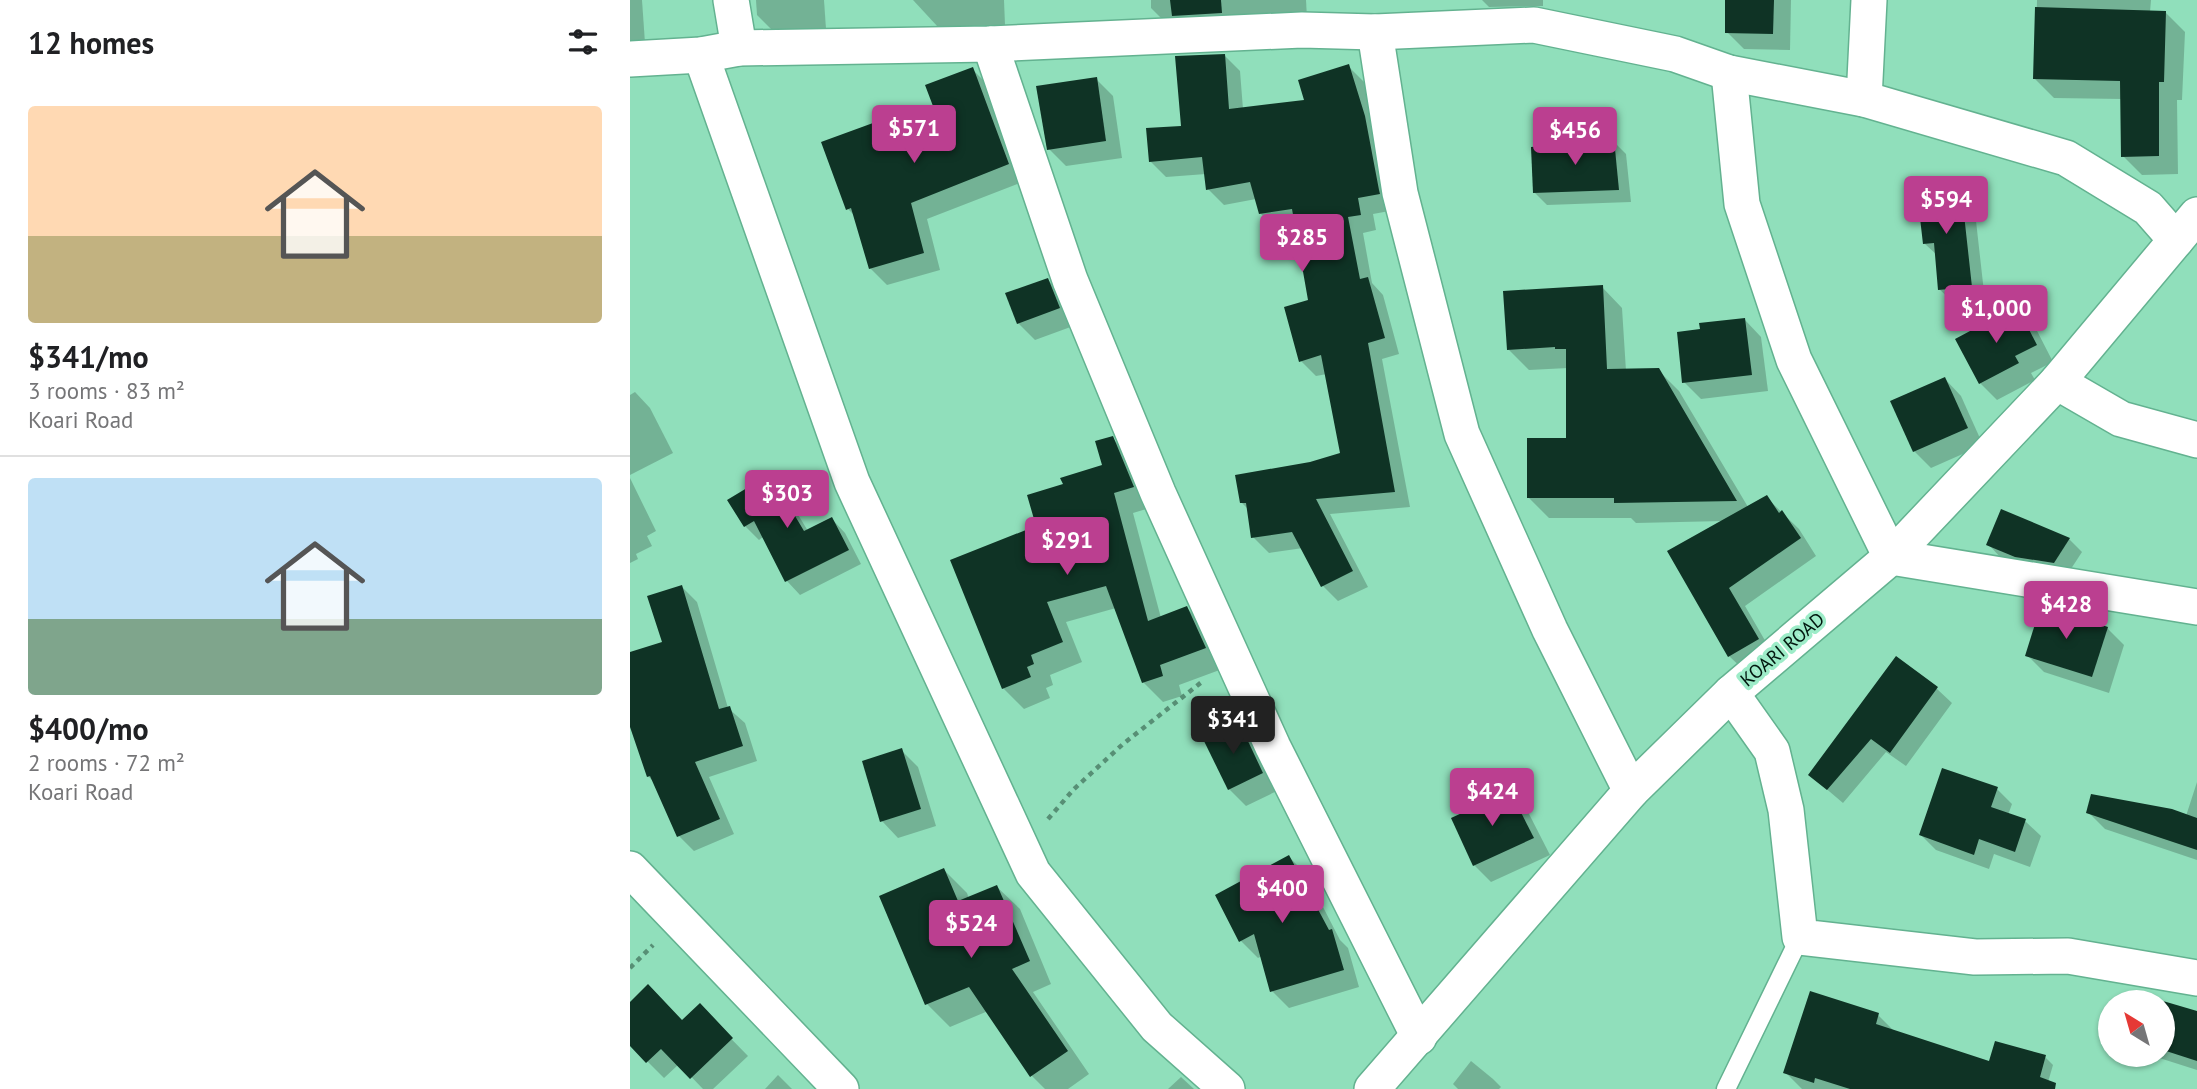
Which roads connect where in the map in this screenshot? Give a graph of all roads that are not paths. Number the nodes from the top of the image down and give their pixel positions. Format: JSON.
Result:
{"nodes":[{"id":1,"x":731,"y":0,"type":"edge"},
{"id":2,"x":1869,"y":0,"type":"edge"},
{"id":3,"x":1301,"y":15,"type":"edge"},
{"id":4,"x":1375,"y":32,"type":"junction"},
{"id":5,"x":990,"y":44,"type":"junction"},
{"id":6,"x":739,"y":48,"type":"junction"},
{"id":7,"x":701,"y":55,"type":"junction"},
{"id":8,"x":630,"y":59,"type":"edge"},
{"id":9,"x":1729,"y":73,"type":"junction"},
{"id":10,"x":1864,"y":99,"type":"junction"},
{"id":11,"x":2186,"y":228,"type":"edge"},
{"id":12,"x":2057,"y":382,"type":"junction"},
{"id":13,"x":2197,"y":440,"type":"edge"},
{"id":14,"x":1891,"y":557,"type":"junction"},
{"id":15,"x":2197,"y":607,"type":"edge"},
{"id":16,"x":1731,"y":693,"type":"junction"},
{"id":17,"x":1631,"y":791,"type":"junction"},
{"id":18,"x":630,"y":869,"type":"edge"},
{"id":19,"x":1800,"y":937,"type":"junction"},
{"id":20,"x":2197,"y":978,"type":"edge"},
{"id":21,"x":1419,"y":1037,"type":"junction"},
{"id":22,"x":841,"y":1089,"type":"edge"},
{"id":23,"x":1227,"y":1089,"type":"edge"},
{"id":24,"x":1372,"y":1089,"type":"edge"},
{"id":25,"x":1726,"y":1089,"type":"edge"}],
"edges":[{"from":1,"to":6,"type":"street"},
{"from":2,"to":10,"type":"street"},
{"from":3,"to":4,"type":"street"},
{"from":3,"to":5,"type":"street"},
{"from":4,"to":9,"type":"street"},
{"from":4,"to":17,"type":"street"},
{"from":5,"to":6,"type":"street"},
{"from":5,"to":21,"type":"street"},
{"from":6,"to":7,"type":"street"},
{"from":7,"to":8,"type":"street"},
{"from":7,"to":23,"type":"street"},
{"from":9,"to":10,"type":"street"},
{"from":9,"to":14,"type":"street"},
{"from":10,"to":11,"type":"street"},
{"from":11,"to":12,"type":"street","name":"KOARI ROAD"},
{"from":12,"to":13,"type":"street"},
{"from":12,"to":14,"type":"street","name":"KOARI ROAD"},
{"from":14,"to":15,"type":"street"},
{"from":14,"to":16,"type":"street","name":"KOARI ROAD"},
{"from":16,"to":17,"type":"street","name":"KOARI ROAD"},
{"from":16,"to":19,"type":"street"},
{"from":17,"to":21,"type":"street","name":"KOARI ROAD"},
{"from":18,"to":22,"type":"street"},
{"from":19,"to":20,"type":"street"},
{"from":19,"to":25,"type":"lane"},
{"from":21,"to":24,"type":"street","name":"KOARI ROAD"}]}
